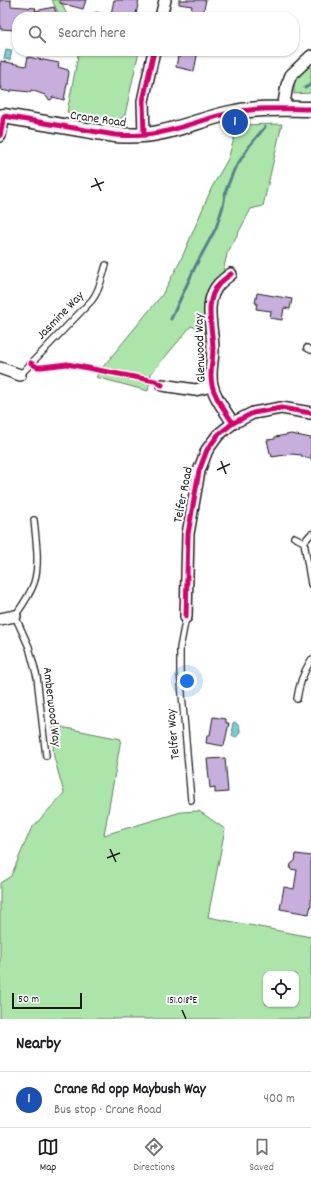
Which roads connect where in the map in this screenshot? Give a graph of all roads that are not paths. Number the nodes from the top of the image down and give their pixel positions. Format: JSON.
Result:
{"nodes":[{"id":1,"x":165,"y":0,"type":"edge"},
{"id":2,"x":162,"y":12,"type":"edge"},
{"id":3,"x":153,"y":56,"type":"edge"},
{"id":4,"x":311,"y":56,"type":"edge"},
{"id":5,"x":283,"y":109,"type":"junction"},
{"id":6,"x":311,"y":109,"type":"edge"},
{"id":7,"x":2,"y":116,"type":"edge"},
{"id":8,"x":144,"y":134,"type":"junction"},
{"id":9,"x":0,"y":136,"type":"edge"},
{"id":10,"x":106,"y":265,"type":"dead end"},
{"id":11,"x":231,"y":274,"type":"dead end"},
{"id":12,"x":0,"y":368,"type":"edge"},
{"id":13,"x":20,"y":375,"type":"joint"},
{"id":14,"x":162,"y":385,"type":"dead end"},
{"id":15,"x":212,"y":386,"type":"junction"},
{"id":16,"x":311,"y":414,"type":"edge"},
{"id":17,"x":233,"y":423,"type":"junction"},
{"id":18,"x":34,"y":520,"type":"dead end"},
{"id":19,"x":311,"y":534,"type":"edge"},
{"id":20,"x":294,"y":537,"type":"dead end"},
{"id":21,"x":304,"y":542,"type":"junction"},
{"id":22,"x":311,"y":584,"type":"edge"},
{"id":23,"x":15,"y":616,"type":"junction"},
{"id":24,"x":186,"y":617,"type":"joint"},
{"id":25,"x":0,"y":619,"type":"edge"},
{"id":26,"x":311,"y":660,"type":"edge"},
{"id":27,"x":297,"y":699,"type":"dead end"},
{"id":28,"x":46,"y":756,"type":"dead end"},
{"id":29,"x":191,"y":800,"type":"dead end"}],
"edges":[{"from":1,"to":2,"type":"street"},
{"from":3,"to":8,"type":"street"},
{"from":4,"to":5,"type":"street"},
{"from":5,"to":6,"type":"street","name":"Crane Road"},
{"from":5,"to":8,"type":"street","name":"Crane Road"},
{"from":7,"to":8,"type":"street","name":"Crane Road"},
{"from":7,"to":9,"type":"street"},
{"from":10,"to":13,"type":"lane","name":"Jasmine Way"},
{"from":11,"to":15,"type":"street","name":"Glenwood Way"},
{"from":12,"to":13,"type":"street"},
{"from":14,"to":15,"type":"street","name":"Glenwood Way"},
{"from":15,"to":17,"type":"street","name":"Glenwood Way"},
{"from":16,"to":17,"type":"street","name":"Telfer Road"},
{"from":17,"to":24,"type":"street","name":"Telfer Road"},
{"from":18,"to":23,"type":"lane"},
{"from":19,"to":21,"type":"lane"},
{"from":20,"to":21,"type":"lane"},
{"from":21,"to":22,"type":"lane"},
{"from":23,"to":25,"type":"street"},
{"from":23,"to":28,"type":"lane","name":"Amberwood Way"},
{"from":24,"to":29,"type":"lane","name":"Telfer Way"},
{"from":26,"to":27,"type":"lane"}]}
